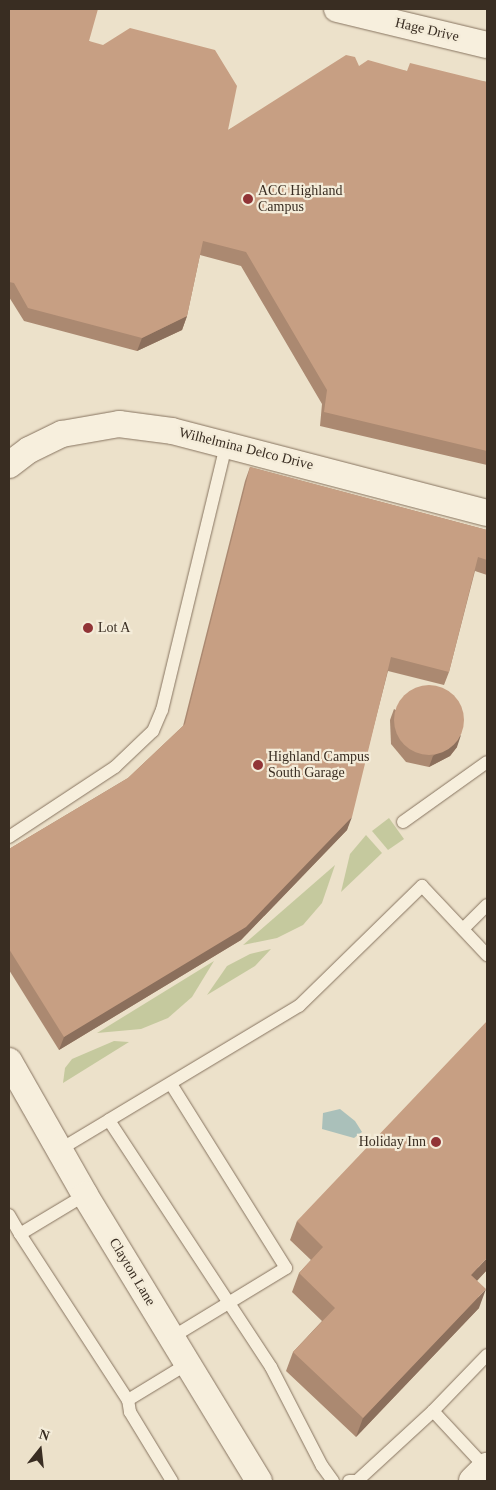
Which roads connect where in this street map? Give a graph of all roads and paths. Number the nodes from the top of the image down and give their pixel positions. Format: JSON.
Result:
{"nodes":[{"id":1,"x":337,"y":9,"type":"edge"},
{"id":2,"x":485,"y":36,"type":"edge"},
{"id":3,"x":226,"y":444,"type":"junction"},
{"id":4,"x":9,"y":465,"type":"edge"},
{"id":5,"x":487,"y":513,"type":"edge"},
{"id":6,"x":487,"y":762,"type":"edge"},
{"id":7,"x":403,"y":822,"type":"dead end"},
{"id":8,"x":9,"y":837,"type":"edge"},
{"id":9,"x":487,"y":905,"type":"edge"},
{"id":10,"x":463,"y":929,"type":"junction"},
{"id":11,"x":487,"y":955,"type":"edge"},
{"id":12,"x":9,"y":1061,"type":"edge"},
{"id":13,"x":171,"y":1084,"type":"junction"},
{"id":14,"x":109,"y":1120,"type":"junction"},
{"id":15,"x":59,"y":1150,"type":"junction"},
{"id":16,"x":85,"y":1195,"type":"junction"},
{"id":17,"x":9,"y":1215,"type":"edge"},
{"id":18,"x":20,"y":1234,"type":"junction"},
{"id":19,"x":229,"y":1303,"type":"junction"},
{"id":20,"x":171,"y":1338,"type":"junction"},
{"id":21,"x":487,"y":1354,"type":"edge"},
{"id":22,"x":187,"y":1364,"type":"junction"},
{"id":23,"x":128,"y":1400,"type":"junction"},
{"id":24,"x":433,"y":1411,"type":"junction"},
{"id":25,"x":482,"y":1472,"type":"edge"},
{"id":26,"x":172,"y":1481,"type":"edge"},
{"id":27,"x":259,"y":1481,"type":"edge"},
{"id":28,"x":333,"y":1481,"type":"edge"},
{"id":29,"x":349,"y":1481,"type":"edge"}],
"edges":[{"from":1,"to":2,"type":"street","name":"Hage Drive"},
{"from":3,"to":4,"type":"street","name":"Wilhelmina Delco Drive"},
{"from":3,"to":5,"type":"street","name":"Wilhelmina Delco Drive"},
{"from":3,"to":8,"type":"lane"},
{"from":6,"to":7,"type":"lane"},
{"from":9,"to":10,"type":"lane"},
{"from":10,"to":11,"type":"lane"},
{"from":10,"to":13,"type":"lane"},
{"from":12,"to":15,"type":"street","name":"Clayton Lane"},
{"from":13,"to":14,"type":"lane"},
{"from":13,"to":19,"type":"lane"},
{"from":14,"to":15,"type":"lane"},
{"from":14,"to":19,"type":"lane"},
{"from":15,"to":16,"type":"street","name":"Clayton Lane"},
{"from":16,"to":18,"type":"lane"},
{"from":16,"to":20,"type":"street","name":"Clayton Lane"},
{"from":17,"to":18,"type":"lane"},
{"from":18,"to":23,"type":"lane"},
{"from":19,"to":20,"type":"lane"},
{"from":19,"to":28,"type":"lane"},
{"from":20,"to":22,"type":"street","name":"Clayton Lane"},
{"from":21,"to":24,"type":"lane"},
{"from":22,"to":23,"type":"lane"},
{"from":22,"to":27,"type":"street","name":"Clayton Lane"},
{"from":23,"to":26,"type":"lane"},
{"from":24,"to":25,"type":"lane"},
{"from":24,"to":29,"type":"lane"}]}
